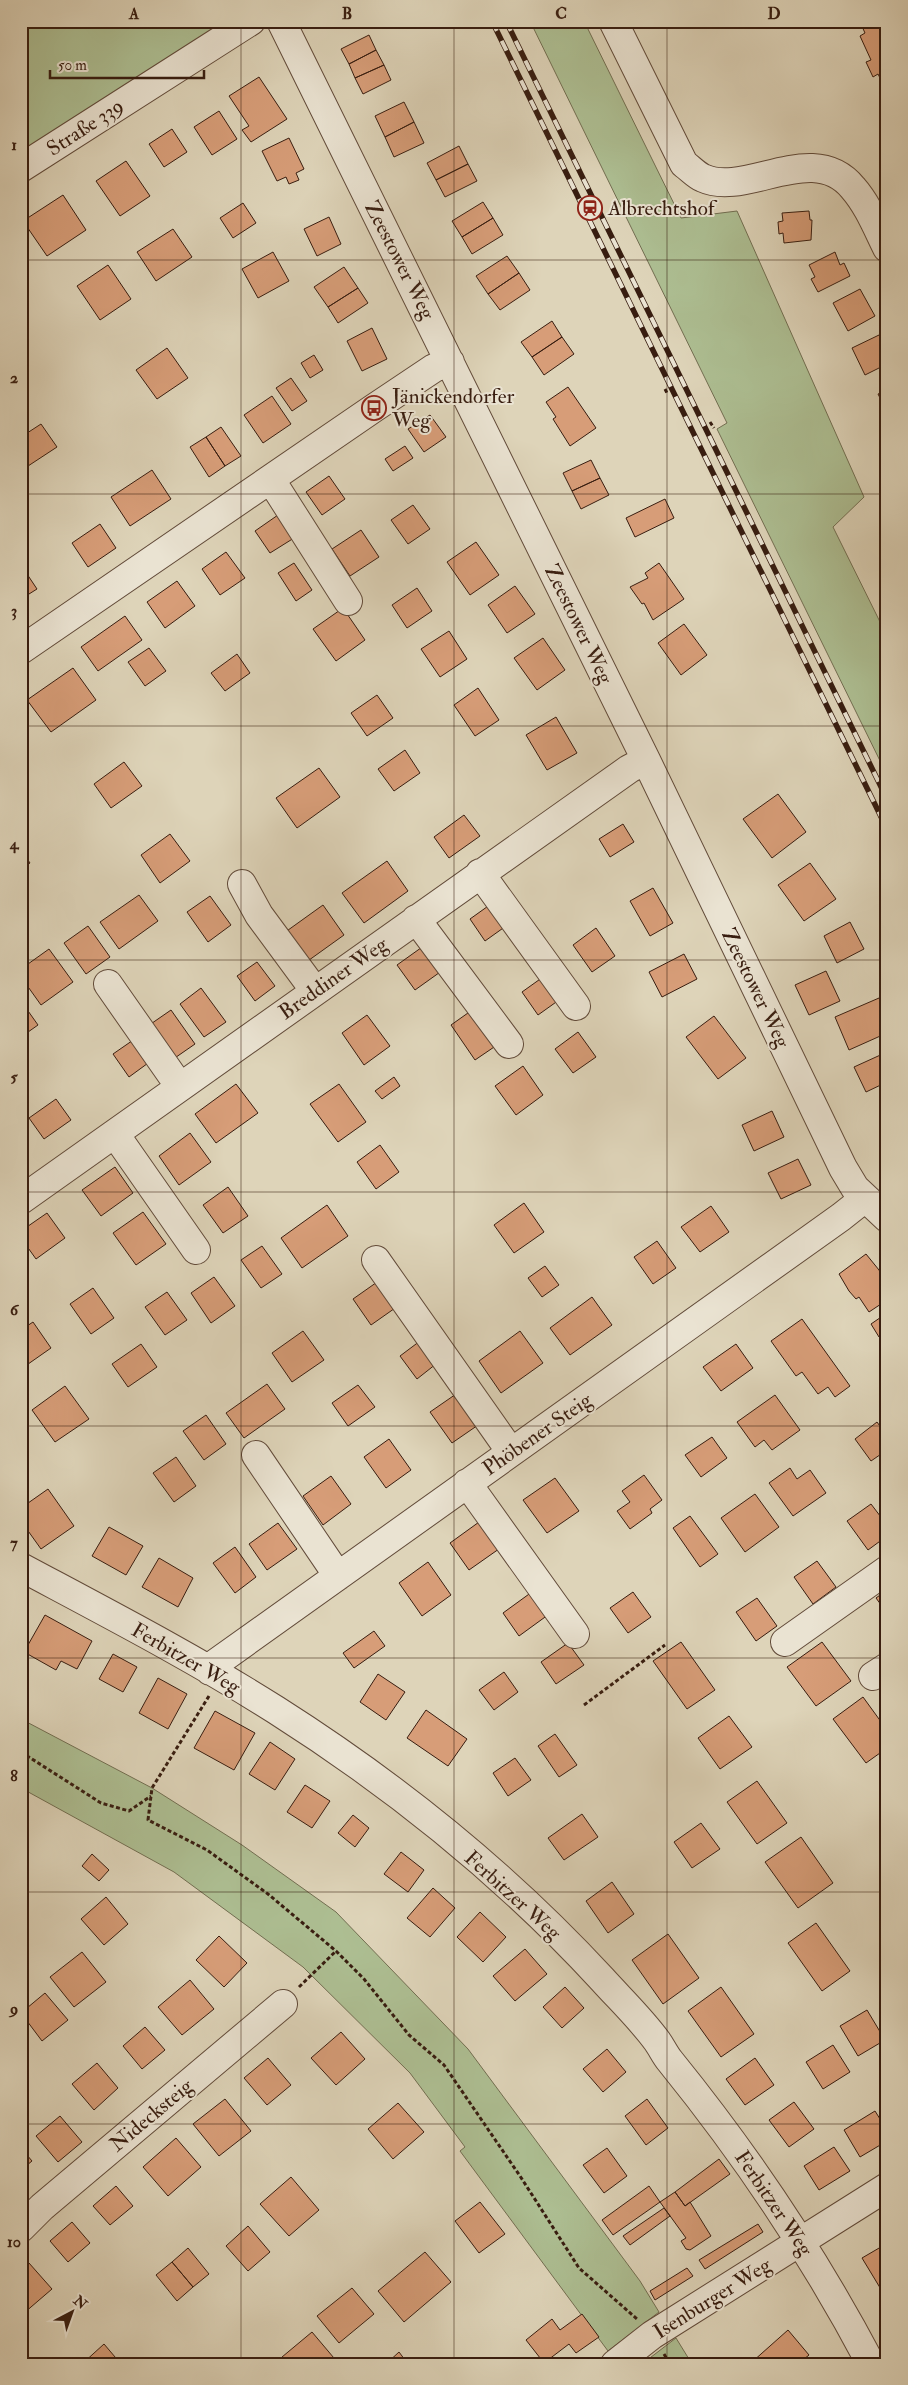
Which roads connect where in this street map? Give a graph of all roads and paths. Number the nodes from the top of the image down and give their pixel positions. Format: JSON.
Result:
{"nodes":[{"id":1,"x":25,"y":21,"type":"edge"},
{"id":2,"x":250,"y":21,"type":"edge"},
{"id":3,"x":281,"y":21,"type":"edge"},
{"id":4,"x":613,"y":21,"type":"edge"},
{"id":5,"x":21,"y":23,"type":"edge"},
{"id":6,"x":21,"y":168,"type":"edge"},
{"id":7,"x":887,"y":248,"type":"edge"},
{"id":8,"x":450,"y":362,"type":"junction"},
{"id":9,"x":710,"y":422,"type":"dead end"},
{"id":10,"x":714,"y":428,"type":"dead end"},
{"id":11,"x":271,"y":480,"type":"junction"},
{"id":12,"x":348,"y":601,"type":"dead end"},
{"id":13,"x":21,"y":650,"type":"edge"},
{"id":14,"x":646,"y":760,"type":"junction"},
{"id":15,"x":480,"y":873,"type":"junction"},
{"id":16,"x":242,"y":884,"type":"dead end"},
{"id":17,"x":416,"y":919,"type":"junction"},
{"id":18,"x":108,"y":984,"type":"dead end"},
{"id":19,"x":315,"y":991,"type":"junction"},
{"id":20,"x":576,"y":1006,"type":"dead end"},
{"id":21,"x":509,"y":1044,"type":"dead end"},
{"id":22,"x":180,"y":1087,"type":"junction"},
{"id":23,"x":115,"y":1134,"type":"junction"},
{"id":24,"x":865,"y":1198,"type":"junction"},
{"id":25,"x":21,"y":1200,"type":"edge"},
{"id":26,"x":887,"y":1218,"type":"edge"},
{"id":27,"x":196,"y":1250,"type":"dead end"},
{"id":28,"x":376,"y":1260,"type":"dead end"},
{"id":29,"x":512,"y":1452,"type":"junction"},
{"id":30,"x":256,"y":1455,"type":"dead end"},
{"id":31,"x":467,"y":1484,"type":"junction"},
{"id":32,"x":21,"y":1567,"type":"edge"},
{"id":33,"x":887,"y":1570,"type":"edge"},
{"id":34,"x":338,"y":1576,"type":"junction"},
{"id":35,"x":575,"y":1634,"type":"dead end"},
{"id":36,"x":785,"y":1642,"type":"dead end"},
{"id":37,"x":665,"y":1645,"type":"dead end"},
{"id":38,"x":215,"y":1674,"type":"junction"},
{"id":39,"x":584,"y":1705,"type":"dead end"},
{"id":40,"x":21,"y":1752,"type":"edge"},
{"id":41,"x":152,"y":1796,"type":"junction"},
{"id":42,"x":336,"y":1951,"type":"junction"},
{"id":43,"x":283,"y":2004,"type":"joint"},
{"id":44,"x":887,"y":2187,"type":"edge"},
{"id":45,"x":21,"y":2228,"type":"edge"},
{"id":46,"x":801,"y":2242,"type":"junction"},
{"id":47,"x":638,"y":2319,"type":"dead end"},
{"id":48,"x":615,"y":2364,"type":"edge"},
{"id":49,"x":871,"y":2364,"type":"edge"}],
"edges":[{"from":1,"to":5,"type":"path"},
{"from":2,"to":6,"type":"street","name":"Straße 339"},
{"from":3,"to":8,"type":"street","name":"Zeestower Weg"},
{"from":4,"to":7,"type":"street"},
{"from":8,"to":11,"type":"street"},
{"from":8,"to":14,"type":"street","name":"Zeestower Weg"},
{"from":9,"to":10,"type":"path"},
{"from":11,"to":12,"type":"street"},
{"from":11,"to":13,"type":"street"},
{"from":14,"to":15,"type":"street","name":"Breddiner Weg"},
{"from":14,"to":24,"type":"street","name":"Zeestower Weg"},
{"from":15,"to":17,"type":"street","name":"Breddiner Weg"},
{"from":15,"to":20,"type":"street"},
{"from":16,"to":19,"type":"street"},
{"from":17,"to":19,"type":"street","name":"Breddiner Weg"},
{"from":17,"to":21,"type":"street"},
{"from":18,"to":22,"type":"street"},
{"from":19,"to":22,"type":"street","name":"Breddiner Weg"},
{"from":22,"to":23,"type":"street","name":"Breddiner Weg"},
{"from":23,"to":25,"type":"street","name":"Breddiner Weg"},
{"from":23,"to":27,"type":"street"},
{"from":24,"to":26,"type":"street","name":"Zeestower Weg"},
{"from":24,"to":29,"type":"street","name":"Phöbener Steig"},
{"from":28,"to":29,"type":"street"},
{"from":29,"to":31,"type":"street","name":"Phöbener Steig"},
{"from":30,"to":34,"type":"street"},
{"from":31,"to":34,"type":"street","name":"Phöbener Steig"},
{"from":31,"to":35,"type":"street"},
{"from":32,"to":38,"type":"street","name":"Ferbitzer Weg"},
{"from":33,"to":36,"type":"street"},
{"from":34,"to":38,"type":"street","name":"Phöbener Steig"},
{"from":37,"to":39,"type":"path"},
{"from":38,"to":41,"type":"path"},
{"from":38,"to":46,"type":"street","name":"Ferbitzer Weg"},
{"from":40,"to":41,"type":"path"},
{"from":41,"to":42,"type":"path"},
{"from":42,"to":43,"type":"path"},
{"from":42,"to":47,"type":"path"},
{"from":43,"to":45,"type":"street","name":"Nidecksteig"},
{"from":44,"to":46,"type":"street","name":"Isenburger Weg"},
{"from":46,"to":48,"type":"street","name":"Isenburger Weg"},
{"from":46,"to":49,"type":"street","name":"Ferbitzer Weg"}]}
